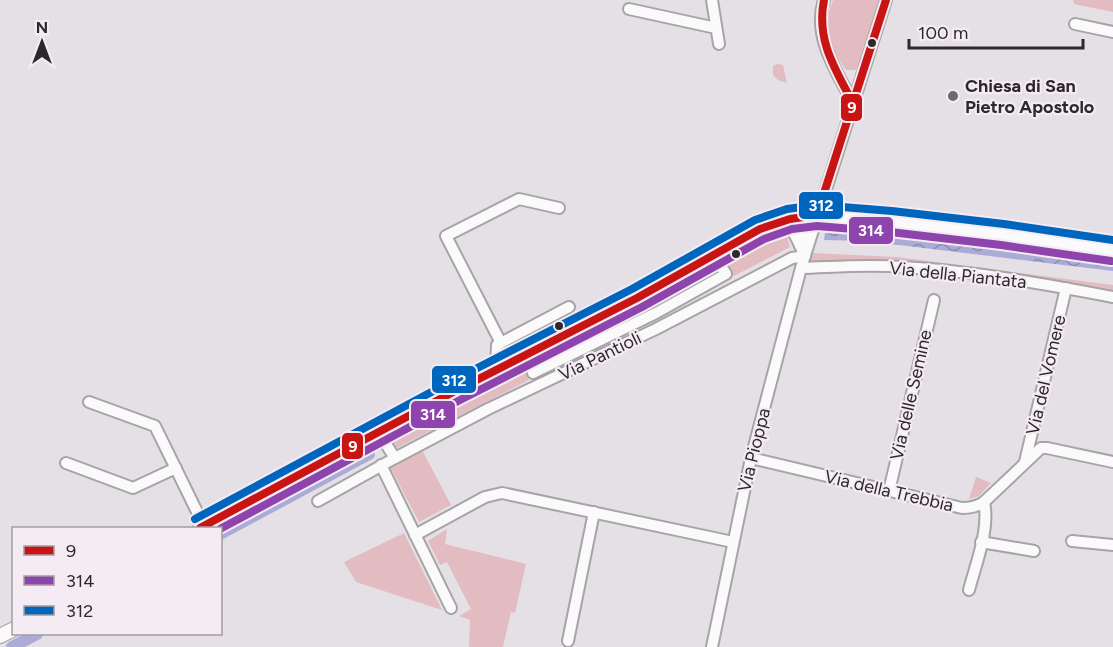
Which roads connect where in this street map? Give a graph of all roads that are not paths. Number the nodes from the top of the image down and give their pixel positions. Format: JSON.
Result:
{"nodes":[{"id":1,"x":712,"y":0,"type":"edge"},
{"id":2,"x":824,"y":0,"type":"edge"},
{"id":3,"x":886,"y":0,"type":"edge"},
{"id":4,"x":629,"y":9,"type":"dead end"},
{"id":5,"x":1075,"y":24,"type":"dead end"},
{"id":6,"x":717,"y":28,"type":"junction"},
{"id":7,"x":1113,"y":32,"type":"edge"},
{"id":8,"x":719,"y":44,"type":"dead end"},
{"id":9,"x":853,"y":103,"type":"junction"},
{"id":10,"x":559,"y":208,"type":"dead end"},
{"id":11,"x":811,"y":216,"type":"junction"},
{"id":12,"x":783,"y":221,"type":"junction"},
{"id":13,"x":1113,"y":251,"type":"edge"},
{"id":14,"x":714,"y":255,"type":"junction"},
{"id":15,"x":805,"y":256,"type":"junction"},
{"id":16,"x":801,"y":268,"type":"junction"},
{"id":17,"x":1066,"y":288,"type":"junction"},
{"id":18,"x":1113,"y":297,"type":"edge"},
{"id":19,"x":934,"y":300,"type":"dead end"},
{"id":20,"x":569,"y":307,"type":"dead end"},
{"id":21,"x":501,"y":343,"type":"junction"},
{"id":22,"x":523,"y":356,"type":"junction"},
{"id":23,"x":496,"y":369,"type":"junction"},
{"id":24,"x":533,"y":373,"type":"junction"},
{"id":25,"x":539,"y":385,"type":"junction"},
{"id":26,"x":89,"y":402,"type":"dead end"},
{"id":27,"x":378,"y":432,"type":"junction"},
{"id":28,"x":394,"y":458,"type":"junction"},
{"id":29,"x":751,"y":458,"type":"junction"},
{"id":30,"x":1025,"y":462,"type":"junction"},
{"id":31,"x":1113,"y":462,"type":"edge"},
{"id":32,"x":66,"y":463,"type":"dead end"},
{"id":33,"x":381,"y":465,"type":"junction"},
{"id":34,"x":176,"y":468,"type":"junction"},
{"id":35,"x":889,"y":491,"type":"junction"},
{"id":36,"x":318,"y":501,"type":"dead end"},
{"id":37,"x":984,"y":502,"type":"junction"},
{"id":38,"x":594,"y":512,"type":"junction"},
{"id":39,"x":202,"y":527,"type":"edge"},
{"id":40,"x":415,"y":536,"type":"junction"},
{"id":41,"x":1072,"y":541,"type":"dead end"},
{"id":42,"x":733,"y":542,"type":"junction"},
{"id":43,"x":981,"y":542,"type":"junction"},
{"id":44,"x":1113,"y":545,"type":"edge"},
{"id":45,"x":1034,"y":550,"type":"dead end"},
{"id":46,"x":969,"y":590,"type":"dead end"},
{"id":47,"x":451,"y":608,"type":"dead end"},
{"id":48,"x":568,"y":641,"type":"dead end"},
{"id":49,"x":712,"y":647,"type":"edge"}],
"edges":[{"from":1,"to":6,"type":"street"},
{"from":2,"to":9,"type":"street"},
{"from":3,"to":9,"type":"street","name":"Via Pioppa"},
{"from":4,"to":6,"type":"street"},
{"from":5,"to":7,"type":"street"},
{"from":6,"to":8,"type":"street"},
{"from":9,"to":11,"type":"street","name":"Via Pioppa"},
{"from":10,"to":21,"type":"street"},
{"from":11,"to":12,"type":"street"},
{"from":11,"to":13,"type":"street"},
{"from":11,"to":15,"type":"street","name":"Via Pioppa"},
{"from":12,"to":14,"type":"street"},
{"from":12,"to":15,"type":"street"},
{"from":14,"to":22,"type":"street"},
{"from":14,"to":24,"type":"street"},
{"from":15,"to":16,"type":"street","name":"Via Pioppa"},
{"from":15,"to":25,"type":"street","name":"Via Pantioli"},
{"from":16,"to":17,"type":"street","name":"Via della Piantata"},
{"from":16,"to":29,"type":"street","name":"Via Pioppa"},
{"from":17,"to":18,"type":"street","name":"Via della Piantata"},
{"from":17,"to":30,"type":"street","name":"Via del Vomere"},
{"from":19,"to":35,"type":"street","name":"Via delle Semine"},
{"from":20,"to":21,"type":"street"},
{"from":21,"to":23,"type":"street"},
{"from":22,"to":23,"type":"street"},
{"from":22,"to":24,"type":"street"},
{"from":23,"to":27,"type":"street"},
{"from":24,"to":25,"type":"street"},
{"from":25,"to":28,"type":"street","name":"Via Pantioli"},
{"from":26,"to":34,"type":"street"},
{"from":27,"to":28,"type":"street"},
{"from":27,"to":39,"type":"street"},
{"from":28,"to":33,"type":"street","name":"Via Pantioli"},
{"from":29,"to":35,"type":"street","name":"Via della Trebbia"},
{"from":29,"to":42,"type":"street","name":"Via Pioppa"},
{"from":30,"to":31,"type":"street"},
{"from":30,"to":37,"type":"street"},
{"from":32,"to":34,"type":"street"},
{"from":33,"to":36,"type":"street","name":"Via Pantioli"},
{"from":33,"to":40,"type":"street"},
{"from":34,"to":39,"type":"street"},
{"from":35,"to":37,"type":"street","name":"Via della Trebbia"},
{"from":37,"to":43,"type":"street"},
{"from":38,"to":40,"type":"street"},
{"from":38,"to":42,"type":"street"},
{"from":38,"to":48,"type":"street"},
{"from":40,"to":47,"type":"street"},
{"from":41,"to":44,"type":"street"},
{"from":42,"to":49,"type":"street","name":"Via Pioppa"},
{"from":43,"to":45,"type":"street"},
{"from":43,"to":46,"type":"street"}]}
